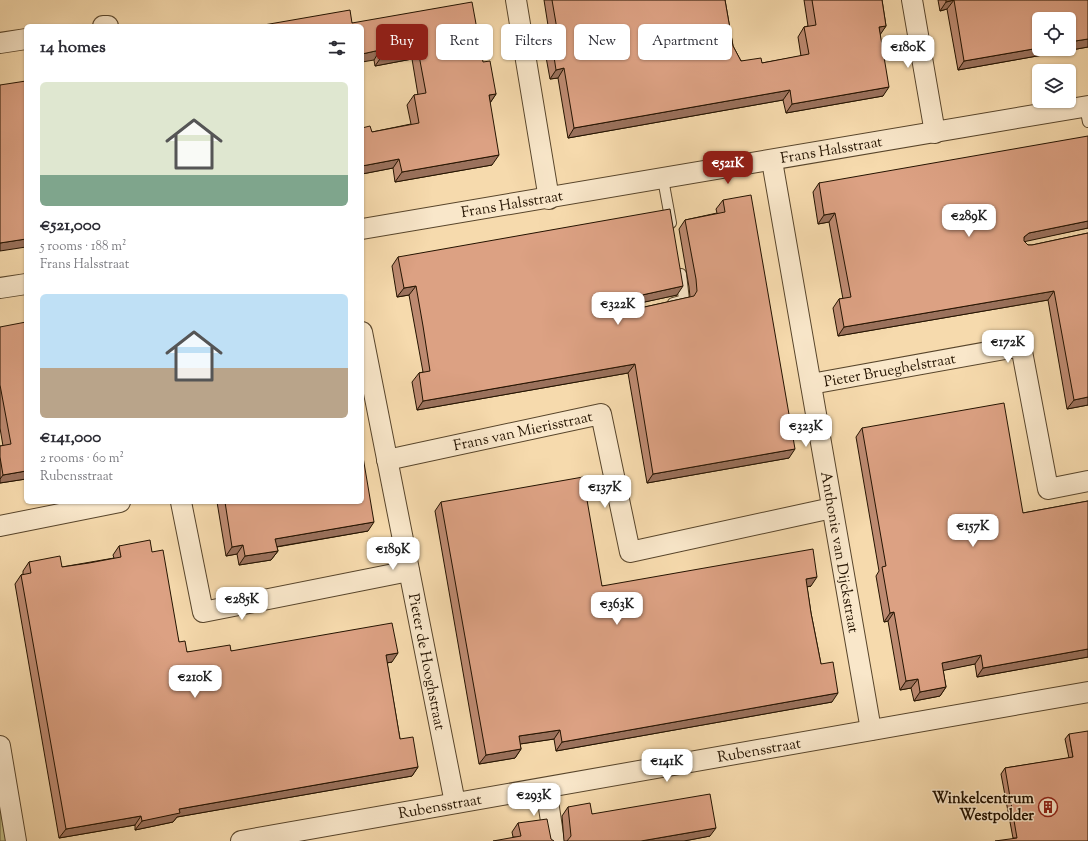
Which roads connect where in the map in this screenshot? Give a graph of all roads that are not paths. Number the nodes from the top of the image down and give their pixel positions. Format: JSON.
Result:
{"nodes":[{"id":1,"x":516,"y":0,"type":"edge"},
{"id":2,"x":912,"y":0,"type":"edge"},
{"id":3,"x":24,"y":39,"type":"edge"},
{"id":4,"x":0,"y":43,"type":"edge"},
{"id":5,"x":1087,"y":112,"type":"edge"},
{"id":6,"x":935,"y":133,"type":"junction"},
{"id":7,"x":772,"y":161,"type":"junction"},
{"id":8,"x":663,"y":180,"type":"junction"},
{"id":9,"x":549,"y":199,"type":"junction"},
{"id":10,"x":364,"y":229,"type":"edge"},
{"id":11,"x":673,"y":234,"type":"edge"},
{"id":12,"x":679,"y":265,"type":"edge"},
{"id":13,"x":24,"y":284,"type":"edge"},
{"id":14,"x":0,"y":288,"type":"edge"},
{"id":15,"x":662,"y":305,"type":"edge"},
{"id":16,"x":364,"y":342,"type":"edge"},
{"id":17,"x":811,"y":384,"type":"junction"},
{"id":18,"x":387,"y":460,"type":"junction"},
{"id":19,"x":1088,"y":481,"type":"edge"},
{"id":20,"x":110,"y":504,"type":"edge"},
{"id":21,"x":181,"y":504,"type":"edge"},
{"id":22,"x":832,"y":508,"type":"junction"},
{"id":23,"x":0,"y":526,"type":"edge"},
{"id":24,"x":409,"y":571,"type":"junction"},
{"id":25,"x":1088,"y":692,"type":"edge"},
{"id":26,"x":871,"y":730,"type":"junction"},
{"id":27,"x":0,"y":746,"type":"edge"},
{"id":28,"x":546,"y":788,"type":"junction"},
{"id":29,"x":455,"y":803,"type":"junction"},
{"id":30,"x":16,"y":841,"type":"edge"},
{"id":31,"x":241,"y":841,"type":"edge"},
{"id":32,"x":554,"y":841,"type":"edge"}],
"edges":[{"from":1,"to":9,"type":"street"},
{"from":2,"to":6,"type":"street"},
{"from":3,"to":4,"type":"street"},
{"from":5,"to":6,"type":"street","name":"Frans Halsstraat"},
{"from":6,"to":7,"type":"street","name":"Frans Halsstraat"},
{"from":7,"to":8,"type":"street","name":"Frans Halsstraat"},
{"from":7,"to":17,"type":"street","name":"Anthonie van Dijckstraat"},
{"from":8,"to":9,"type":"street","name":"Frans Halsstraat"},
{"from":8,"to":11,"type":"lane"},
{"from":9,"to":10,"type":"street","name":"Frans Halsstraat"},
{"from":12,"to":15,"type":"lane"},
{"from":13,"to":14,"type":"street"},
{"from":16,"to":18,"type":"street","name":"Pieter de Hooghstraat"},
{"from":17,"to":19,"type":"street","name":"Pieter Brueghelstraat"},
{"from":17,"to":22,"type":"street","name":"Anthonie van Dijckstraat"},
{"from":18,"to":22,"type":"street","name":"Frans van Mierisstraat"},
{"from":18,"to":24,"type":"street","name":"Pieter de Hooghstraat"},
{"from":20,"to":23,"type":"street"},
{"from":21,"to":24,"type":"street"},
{"from":22,"to":26,"type":"street","name":"Anthonie van Dijckstraat"},
{"from":24,"to":29,"type":"street","name":"Pieter de Hooghstraat"},
{"from":25,"to":26,"type":"street","name":"Rubensstraat"},
{"from":26,"to":28,"type":"street","name":"Rubensstraat"},
{"from":27,"to":30,"type":"street"},
{"from":28,"to":29,"type":"street","name":"Rubensstraat"},
{"from":28,"to":32,"type":"street"},
{"from":29,"to":31,"type":"street","name":"Rubensstraat"}]}
